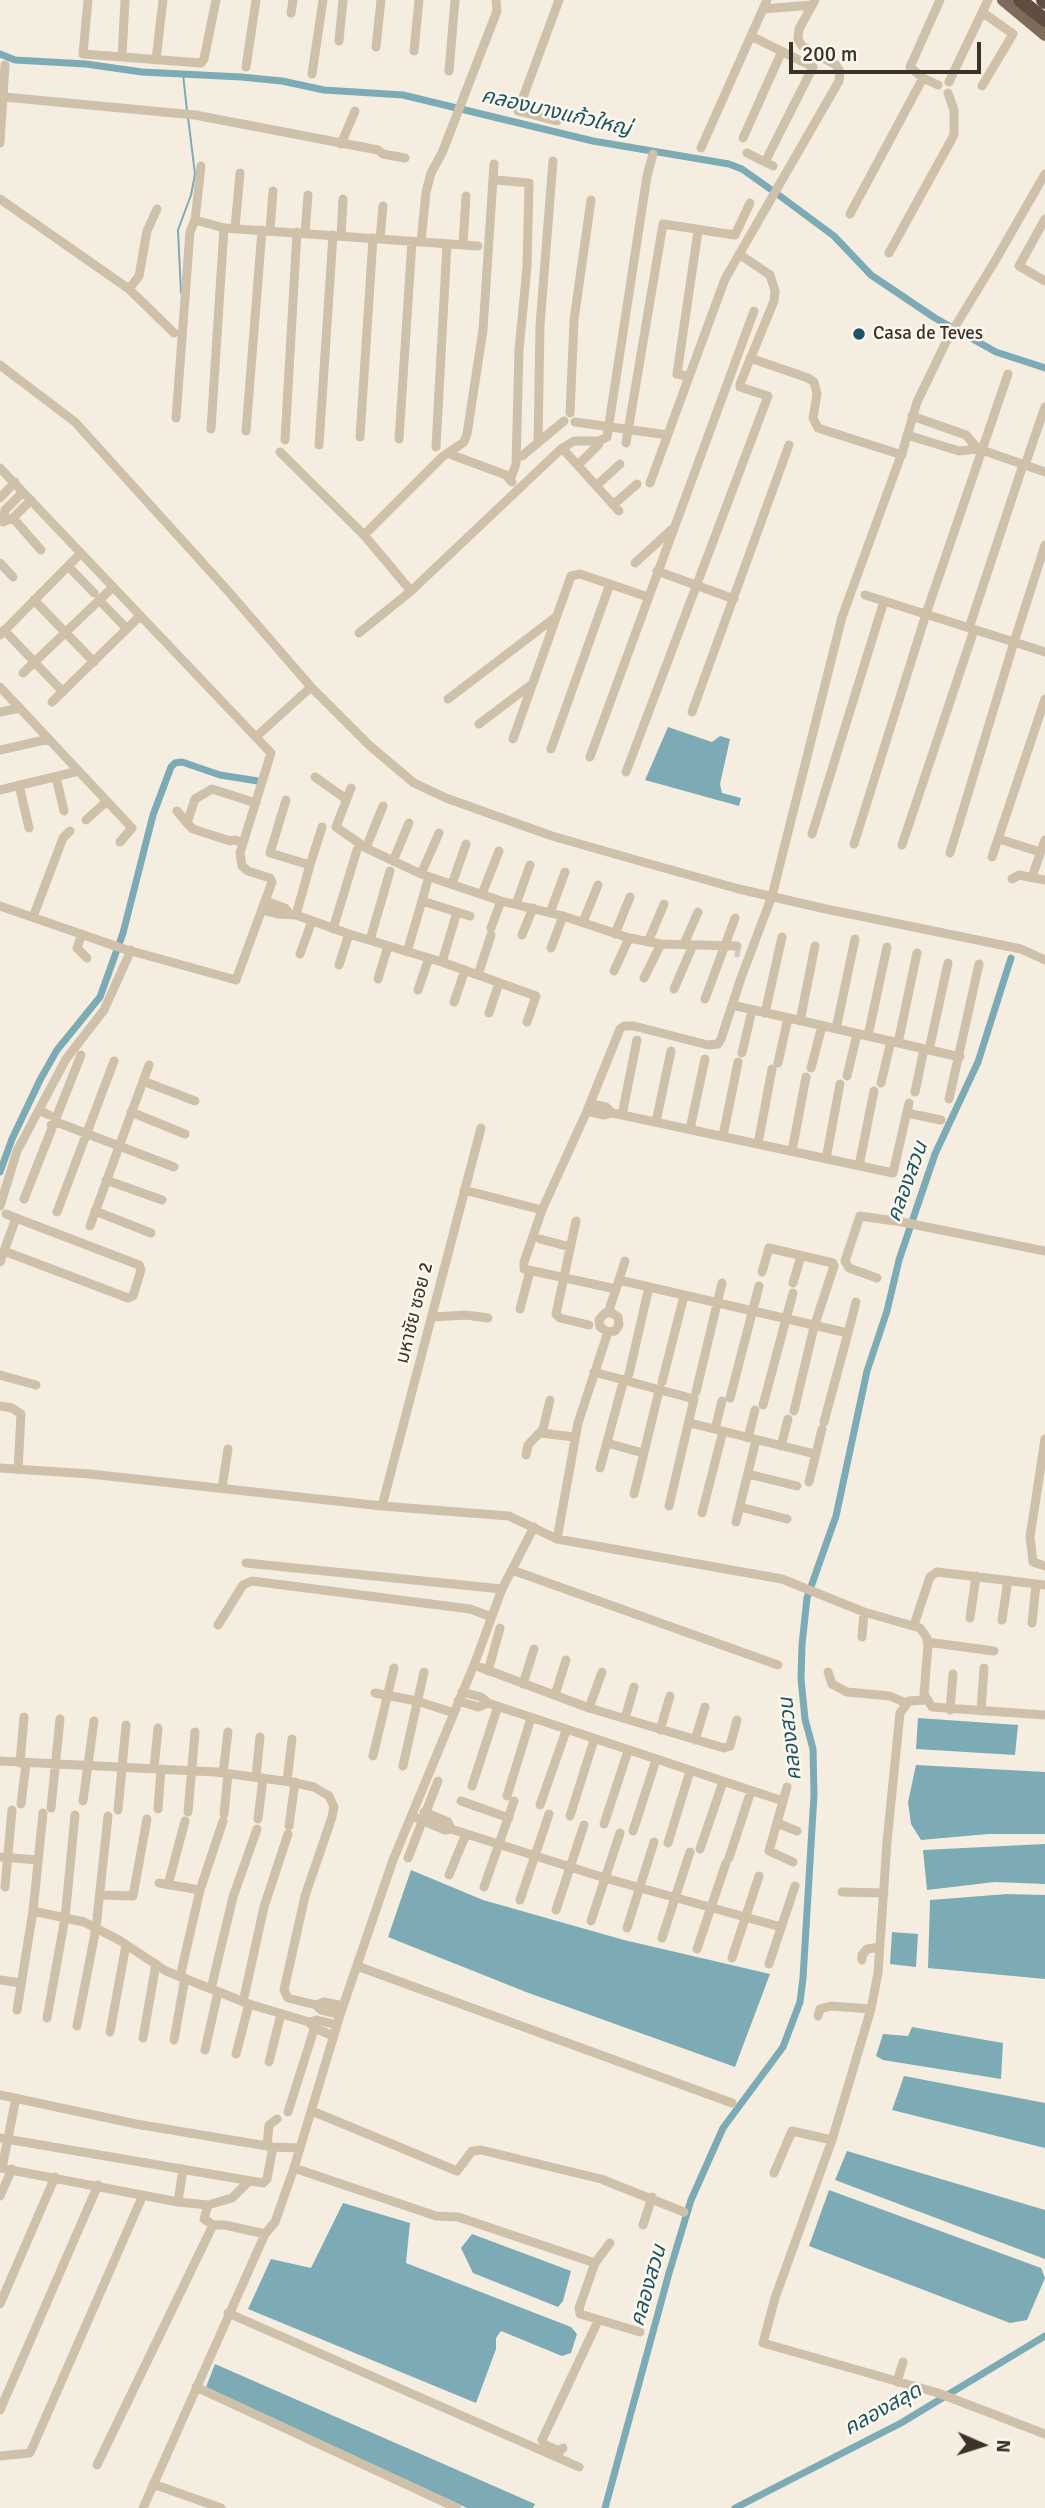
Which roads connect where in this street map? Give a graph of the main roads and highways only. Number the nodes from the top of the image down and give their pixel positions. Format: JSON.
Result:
{"nodes":[{"id":1,"x":1003,"y":0,"type":"edge"},
{"id":2,"x":1020,"y":0,"type":"edge"},
{"id":3,"x":1045,"y":20,"type":"edge"},
{"id":4,"x":1045,"y":35,"type":"edge"}],
"edges":[{"from":1,"to":4,"type":"main road"},
{"from":2,"to":3,"type":"highway"}]}
